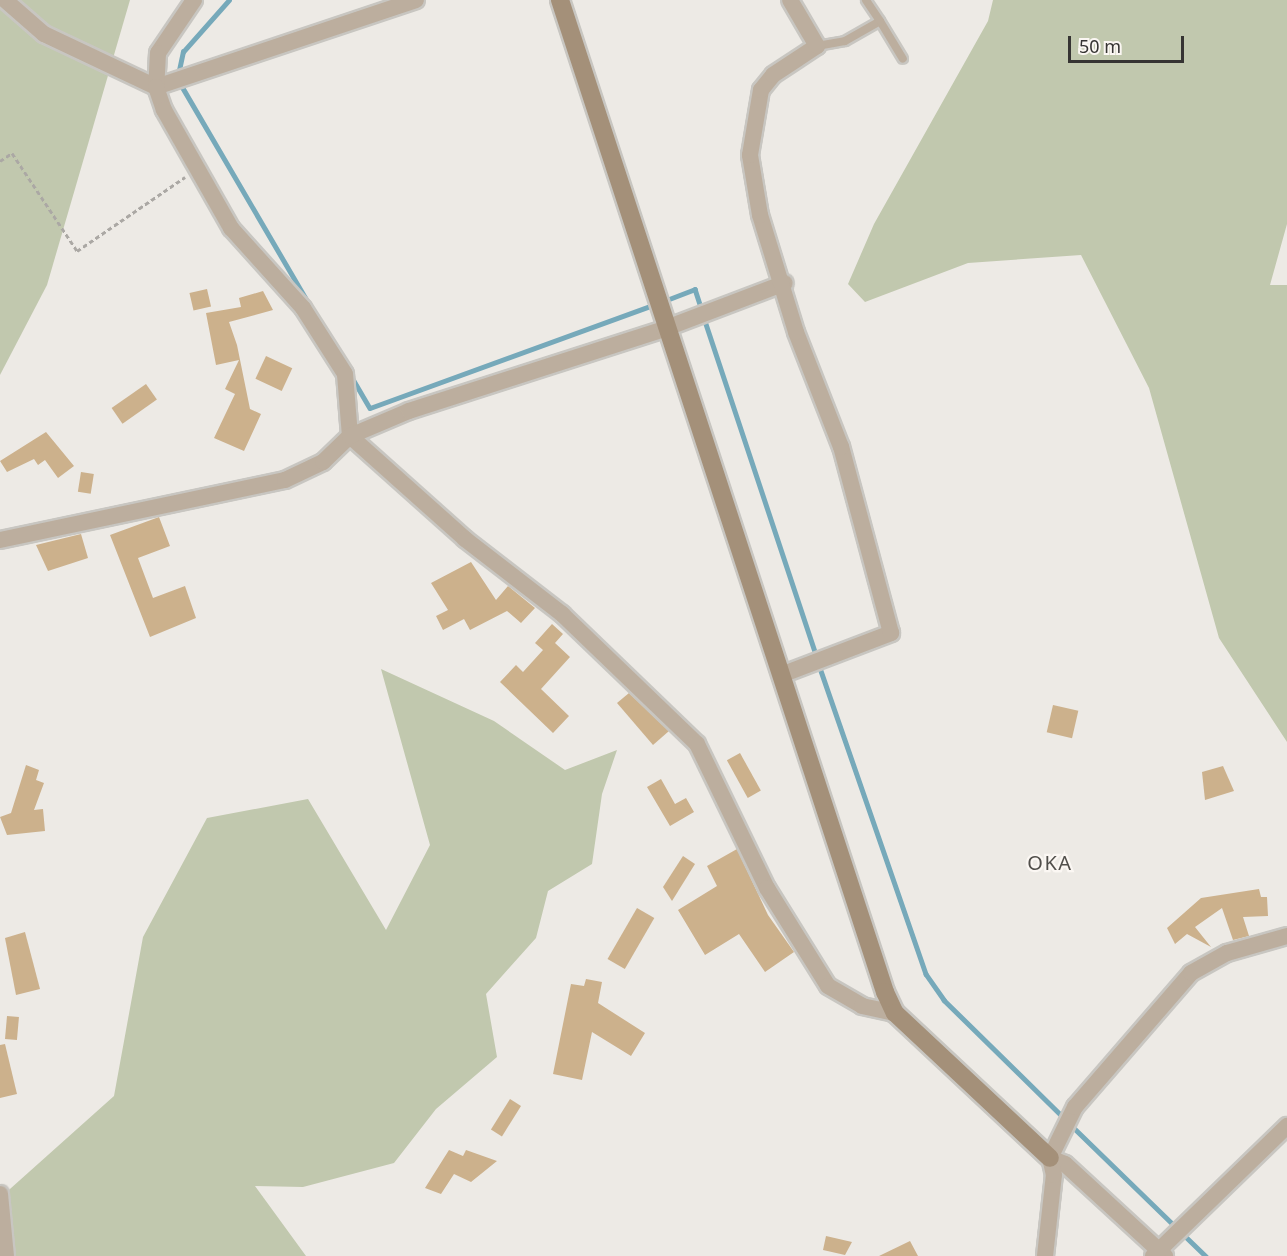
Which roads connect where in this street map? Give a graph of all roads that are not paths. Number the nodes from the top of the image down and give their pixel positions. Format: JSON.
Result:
{"nodes":[{"id":1,"x":5,"y":0,"type":"edge"},
{"id":2,"x":194,"y":0,"type":"edge"},
{"id":3,"x":416,"y":0,"type":"edge"},
{"id":4,"x":560,"y":0,"type":"edge"},
{"id":5,"x":790,"y":0,"type":"edge"},
{"id":6,"x":866,"y":0,"type":"edge"},
{"id":7,"x":880,"y":21,"type":"junction"},
{"id":8,"x":817,"y":46,"type":"junction"},
{"id":9,"x":903,"y":59,"type":"dead end"},
{"id":10,"x":156,"y":87,"type":"junction"},
{"id":11,"x":785,"y":283,"type":"junction"},
{"id":12,"x":664,"y":329,"type":"junction"},
{"id":13,"x":350,"y":436,"type":"junction"},
{"id":14,"x":0,"y":540,"type":"edge"},
{"id":15,"x":781,"y":675,"type":"junction"},
{"id":16,"x":1287,"y":936,"type":"edge"},
{"id":17,"x":895,"y":1013,"type":"junction"},
{"id":18,"x":1287,"y":1126,"type":"edge"},
{"id":19,"x":1050,"y":1158,"type":"junction"},
{"id":20,"x":0,"y":1194,"type":"edge"},
{"id":21,"x":1159,"y":1254,"type":"edge"},
{"id":22,"x":6,"y":1256,"type":"edge"},
{"id":23,"x":1045,"y":1256,"type":"edge"}],
"edges":[{"from":1,"to":10,"type":"street"},
{"from":2,"to":10,"type":"street"},
{"from":3,"to":10,"type":"street"},
{"from":4,"to":12,"type":"street"},
{"from":5,"to":8,"type":"street"},
{"from":6,"to":7,"type":"lane"},
{"from":7,"to":8,"type":"lane"},
{"from":7,"to":9,"type":"lane"},
{"from":8,"to":11,"type":"street"},
{"from":10,"to":13,"type":"street"},
{"from":11,"to":12,"type":"street"},
{"from":11,"to":15,"type":"street"},
{"from":12,"to":13,"type":"street"},
{"from":12,"to":15,"type":"street"},
{"from":13,"to":14,"type":"street"},
{"from":13,"to":17,"type":"street"},
{"from":15,"to":17,"type":"street"},
{"from":16,"to":19,"type":"street"},
{"from":17,"to":19,"type":"street"},
{"from":18,"to":21,"type":"street"},
{"from":19,"to":21,"type":"street"},
{"from":19,"to":23,"type":"street"},
{"from":20,"to":22,"type":"street"}]}
